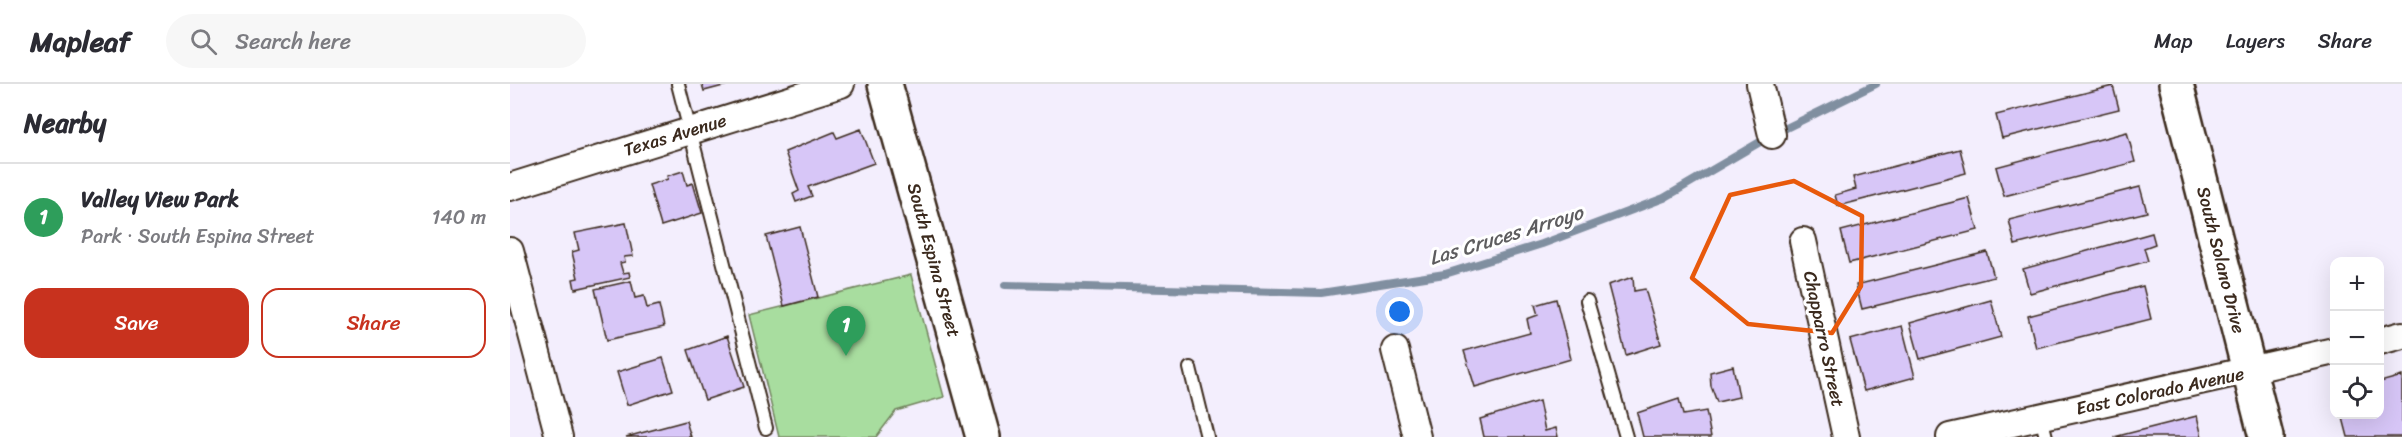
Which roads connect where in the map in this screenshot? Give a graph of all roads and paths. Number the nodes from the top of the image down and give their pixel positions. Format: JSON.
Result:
{"nodes":[{"id":1,"x":678,"y":84,"type":"edge"},
{"id":2,"x":841,"y":84,"type":"edge"},
{"id":3,"x":885,"y":84,"type":"edge"},
{"id":4,"x":1760,"y":84,"type":"edge"},
{"id":5,"x":2176,"y":84,"type":"edge"},
{"id":6,"x":690,"y":130,"type":"junction"},
{"id":7,"x":1772,"y":135,"type":"dead end"},
{"id":8,"x":510,"y":187,"type":"edge"},
{"id":9,"x":1803,"y":241,"type":"dead end"},
{"id":10,"x":510,"y":251,"type":"edge"},
{"id":11,"x":1587,"y":301,"type":"dead end"},
{"id":12,"x":2402,"y":335,"type":"edge"},
{"id":13,"x":2384,"y":339,"type":"edge"},
{"id":14,"x":1395,"y":350,"type":"dead end"},
{"id":15,"x":2330,"y":352,"type":"edge"},
{"id":16,"x":1190,"y":368,"type":"dead end"},
{"id":17,"x":2250,"y":372,"type":"junction"},
{"id":18,"x":2043,"y":427,"type":"edge"},
{"id":19,"x":766,"y":428,"type":"dead end"},
{"id":20,"x":559,"y":437,"type":"edge"},
{"id":21,"x":983,"y":437,"type":"edge"},
{"id":22,"x":1207,"y":437,"type":"edge"},
{"id":23,"x":1417,"y":437,"type":"edge"},
{"id":24,"x":1626,"y":437,"type":"edge"},
{"id":25,"x":1846,"y":437,"type":"edge"},
{"id":26,"x":1950,"y":437,"type":"edge"},
{"id":27,"x":2266,"y":437,"type":"edge"}],
"edges":[{"from":1,"to":6,"type":"lane"},
{"from":2,"to":6,"type":"street","name":"Texas Avenue"},
{"from":3,"to":21,"type":"street","name":"South Espina Street"},
{"from":4,"to":7,"type":"street"},
{"from":5,"to":17,"type":"street","name":"South Solano Drive"},
{"from":6,"to":8,"type":"street","name":"Texas Avenue"},
{"from":6,"to":19,"type":"lane"},
{"from":9,"to":25,"type":"street","name":"Chapparro Street"},
{"from":10,"to":20,"type":"street"},
{"from":11,"to":24,"type":"lane"},
{"from":12,"to":13,"type":"street"},
{"from":14,"to":23,"type":"street"},
{"from":15,"to":17,"type":"street","name":"East Colorado Avenue"},
{"from":16,"to":22,"type":"lane"},
{"from":17,"to":18,"type":"street","name":"East Colorado Avenue"},
{"from":17,"to":27,"type":"street","name":"South Solano Drive"},
{"from":18,"to":26,"type":"street","name":"East Colorado Avenue"}]}
